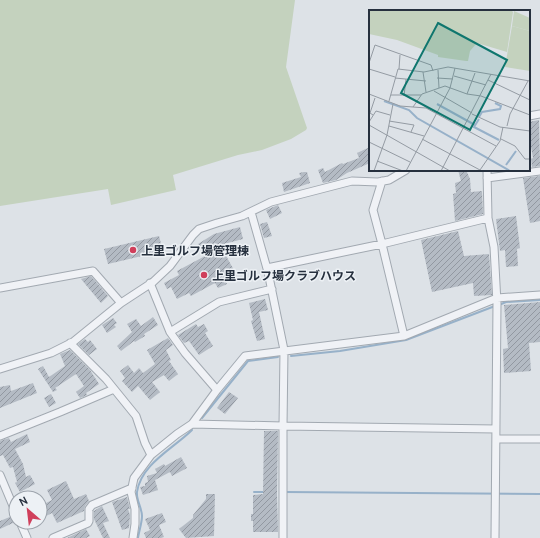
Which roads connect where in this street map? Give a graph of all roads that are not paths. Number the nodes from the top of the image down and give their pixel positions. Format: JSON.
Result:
{"nodes":[{"id":1,"x":540,"y":114,"type":"edge"},
{"id":2,"x":530,"y":116,"type":"edge"},
{"id":3,"x":404,"y":171,"type":"edge"},
{"id":4,"x":487,"y":171,"type":"edge"},
{"id":5,"x":540,"y":172,"type":"edge"},
{"id":6,"x":487,"y":178,"type":"junction"},
{"id":7,"x":382,"y":181,"type":"junction"},
{"id":8,"x":251,"y":212,"type":"junction"},
{"id":9,"x":488,"y":218,"type":"junction"},
{"id":10,"x":382,"y":244,"type":"junction"},
{"id":11,"x":267,"y":268,"type":"junction"},
{"id":12,"x":150,"y":283,"type":"junction"},
{"id":13,"x":0,"y":288,"type":"edge"},
{"id":14,"x":272,"y":289,"type":"junction"},
{"id":15,"x":540,"y":295,"type":"edge"},
{"id":16,"x":497,"y":298,"type":"junction"},
{"id":17,"x":121,"y":303,"type":"junction"},
{"id":18,"x":170,"y":332,"type":"junction"},
{"id":19,"x":404,"y":336,"type":"junction"},
{"id":20,"x":70,"y":343,"type":"junction"},
{"id":21,"x":284,"y":350,"type":"junction"},
{"id":22,"x":0,"y":369,"type":"edge"},
{"id":23,"x":114,"y":389,"type":"junction"},
{"id":24,"x":217,"y":390,"type":"junction"},
{"id":25,"x":192,"y":424,"type":"junction"},
{"id":26,"x":283,"y":426,"type":"junction"},
{"id":27,"x":496,"y":429,"type":"junction"},
{"id":28,"x":0,"y":436,"type":"edge"},
{"id":29,"x":496,"y":439,"type":"junction"},
{"id":30,"x":540,"y":439,"type":"edge"},
{"id":31,"x":151,"y":454,"type":"junction"},
{"id":32,"x":0,"y":475,"type":"edge"},
{"id":33,"x":132,"y":488,"type":"junction"},
{"id":34,"x":8,"y":494,"type":"edge"},
{"id":35,"x":53,"y":538,"type":"edge"},
{"id":36,"x":133,"y":538,"type":"edge"},
{"id":37,"x":283,"y":538,"type":"edge"},
{"id":38,"x":495,"y":538,"type":"edge"}],
"edges":[{"from":1,"to":2,"type":"street"},
{"from":3,"to":7,"type":"street"},
{"from":4,"to":6,"type":"street"},
{"from":5,"to":6,"type":"street"},
{"from":6,"to":9,"type":"street"},
{"from":7,"to":8,"type":"street"},
{"from":7,"to":10,"type":"street"},
{"from":8,"to":11,"type":"street"},
{"from":8,"to":12,"type":"street"},
{"from":9,"to":10,"type":"street"},
{"from":9,"to":16,"type":"street"},
{"from":10,"to":11,"type":"street"},
{"from":10,"to":19,"type":"street"},
{"from":11,"to":14,"type":"street"},
{"from":12,"to":17,"type":"street"},
{"from":12,"to":18,"type":"street"},
{"from":13,"to":17,"type":"street"},
{"from":14,"to":18,"type":"street"},
{"from":14,"to":21,"type":"street"},
{"from":15,"to":16,"type":"street"},
{"from":16,"to":19,"type":"street"},
{"from":16,"to":27,"type":"street"},
{"from":17,"to":20,"type":"street"},
{"from":18,"to":24,"type":"street"},
{"from":19,"to":21,"type":"street"},
{"from":20,"to":22,"type":"street"},
{"from":20,"to":23,"type":"street"},
{"from":21,"to":24,"type":"street"},
{"from":21,"to":26,"type":"street"},
{"from":23,"to":28,"type":"street"},
{"from":23,"to":31,"type":"street"},
{"from":24,"to":25,"type":"street"},
{"from":25,"to":26,"type":"street"},
{"from":25,"to":31,"type":"street"},
{"from":26,"to":27,"type":"street"},
{"from":26,"to":37,"type":"street"},
{"from":27,"to":29,"type":"street"},
{"from":29,"to":30,"type":"street"},
{"from":29,"to":38,"type":"street"},
{"from":31,"to":33,"type":"street"},
{"from":32,"to":34,"type":"street"},
{"from":33,"to":35,"type":"street"},
{"from":33,"to":36,"type":"street"}]}
